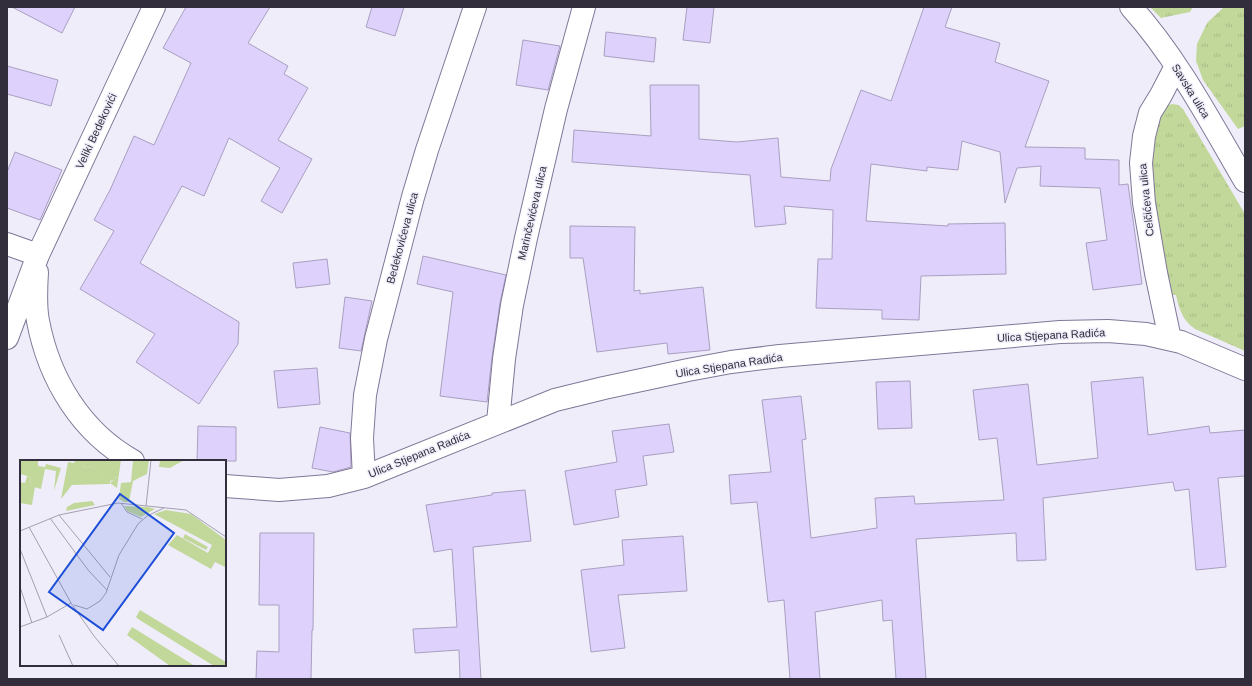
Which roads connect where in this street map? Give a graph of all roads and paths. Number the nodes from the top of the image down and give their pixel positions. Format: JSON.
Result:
{"nodes":[{"id":1,"x":154,"y":7,"type":"edge"},
{"id":2,"x":475,"y":7,"type":"edge"},
{"id":3,"x":584,"y":7,"type":"edge"},
{"id":4,"x":1131,"y":7,"type":"edge"},
{"id":5,"x":1176,"y":66,"type":"junction"},
{"id":6,"x":1245,"y":181,"type":"edge"},
{"id":7,"x":7,"y":244,"type":"edge"},
{"id":8,"x":38,"y":255,"type":"junction"},
{"id":9,"x":7,"y":338,"type":"edge"},
{"id":10,"x":1170,"y":340,"type":"junction"},
{"id":11,"x":1245,"y":369,"type":"edge"},
{"id":12,"x":498,"y":422,"type":"junction"},
{"id":13,"x":131,"y":460,"type":"edge"},
{"id":14,"x":364,"y":477,"type":"junction"},
{"id":15,"x":226,"y":486,"type":"edge"}],
"edges":[{"from":1,"to":8,"type":"street","name":"Veliki Bedekovići"},
{"from":2,"to":14,"type":"street","name":"Bedekovićeva ulica"},
{"from":3,"to":12,"type":"street","name":"Marinčevićeva ulica"},
{"from":4,"to":5,"type":"street","name":"Savska ulica"},
{"from":5,"to":6,"type":"street","name":"Savska ulica"},
{"from":5,"to":10,"type":"street","name":"Celčićeva ulica"},
{"from":7,"to":8,"type":"street"},
{"from":8,"to":9,"type":"street","name":"Veliki Bedekovići"},
{"from":8,"to":13,"type":"street"},
{"from":10,"to":11,"type":"street","name":"Ulica Stjepana Radića"},
{"from":10,"to":12,"type":"street","name":"Ulica Stjepana Radića"},
{"from":12,"to":14,"type":"street","name":"Ulica Stjepana Radića"},
{"from":14,"to":15,"type":"street","name":"Ulica Stjepana Radića"}]}
